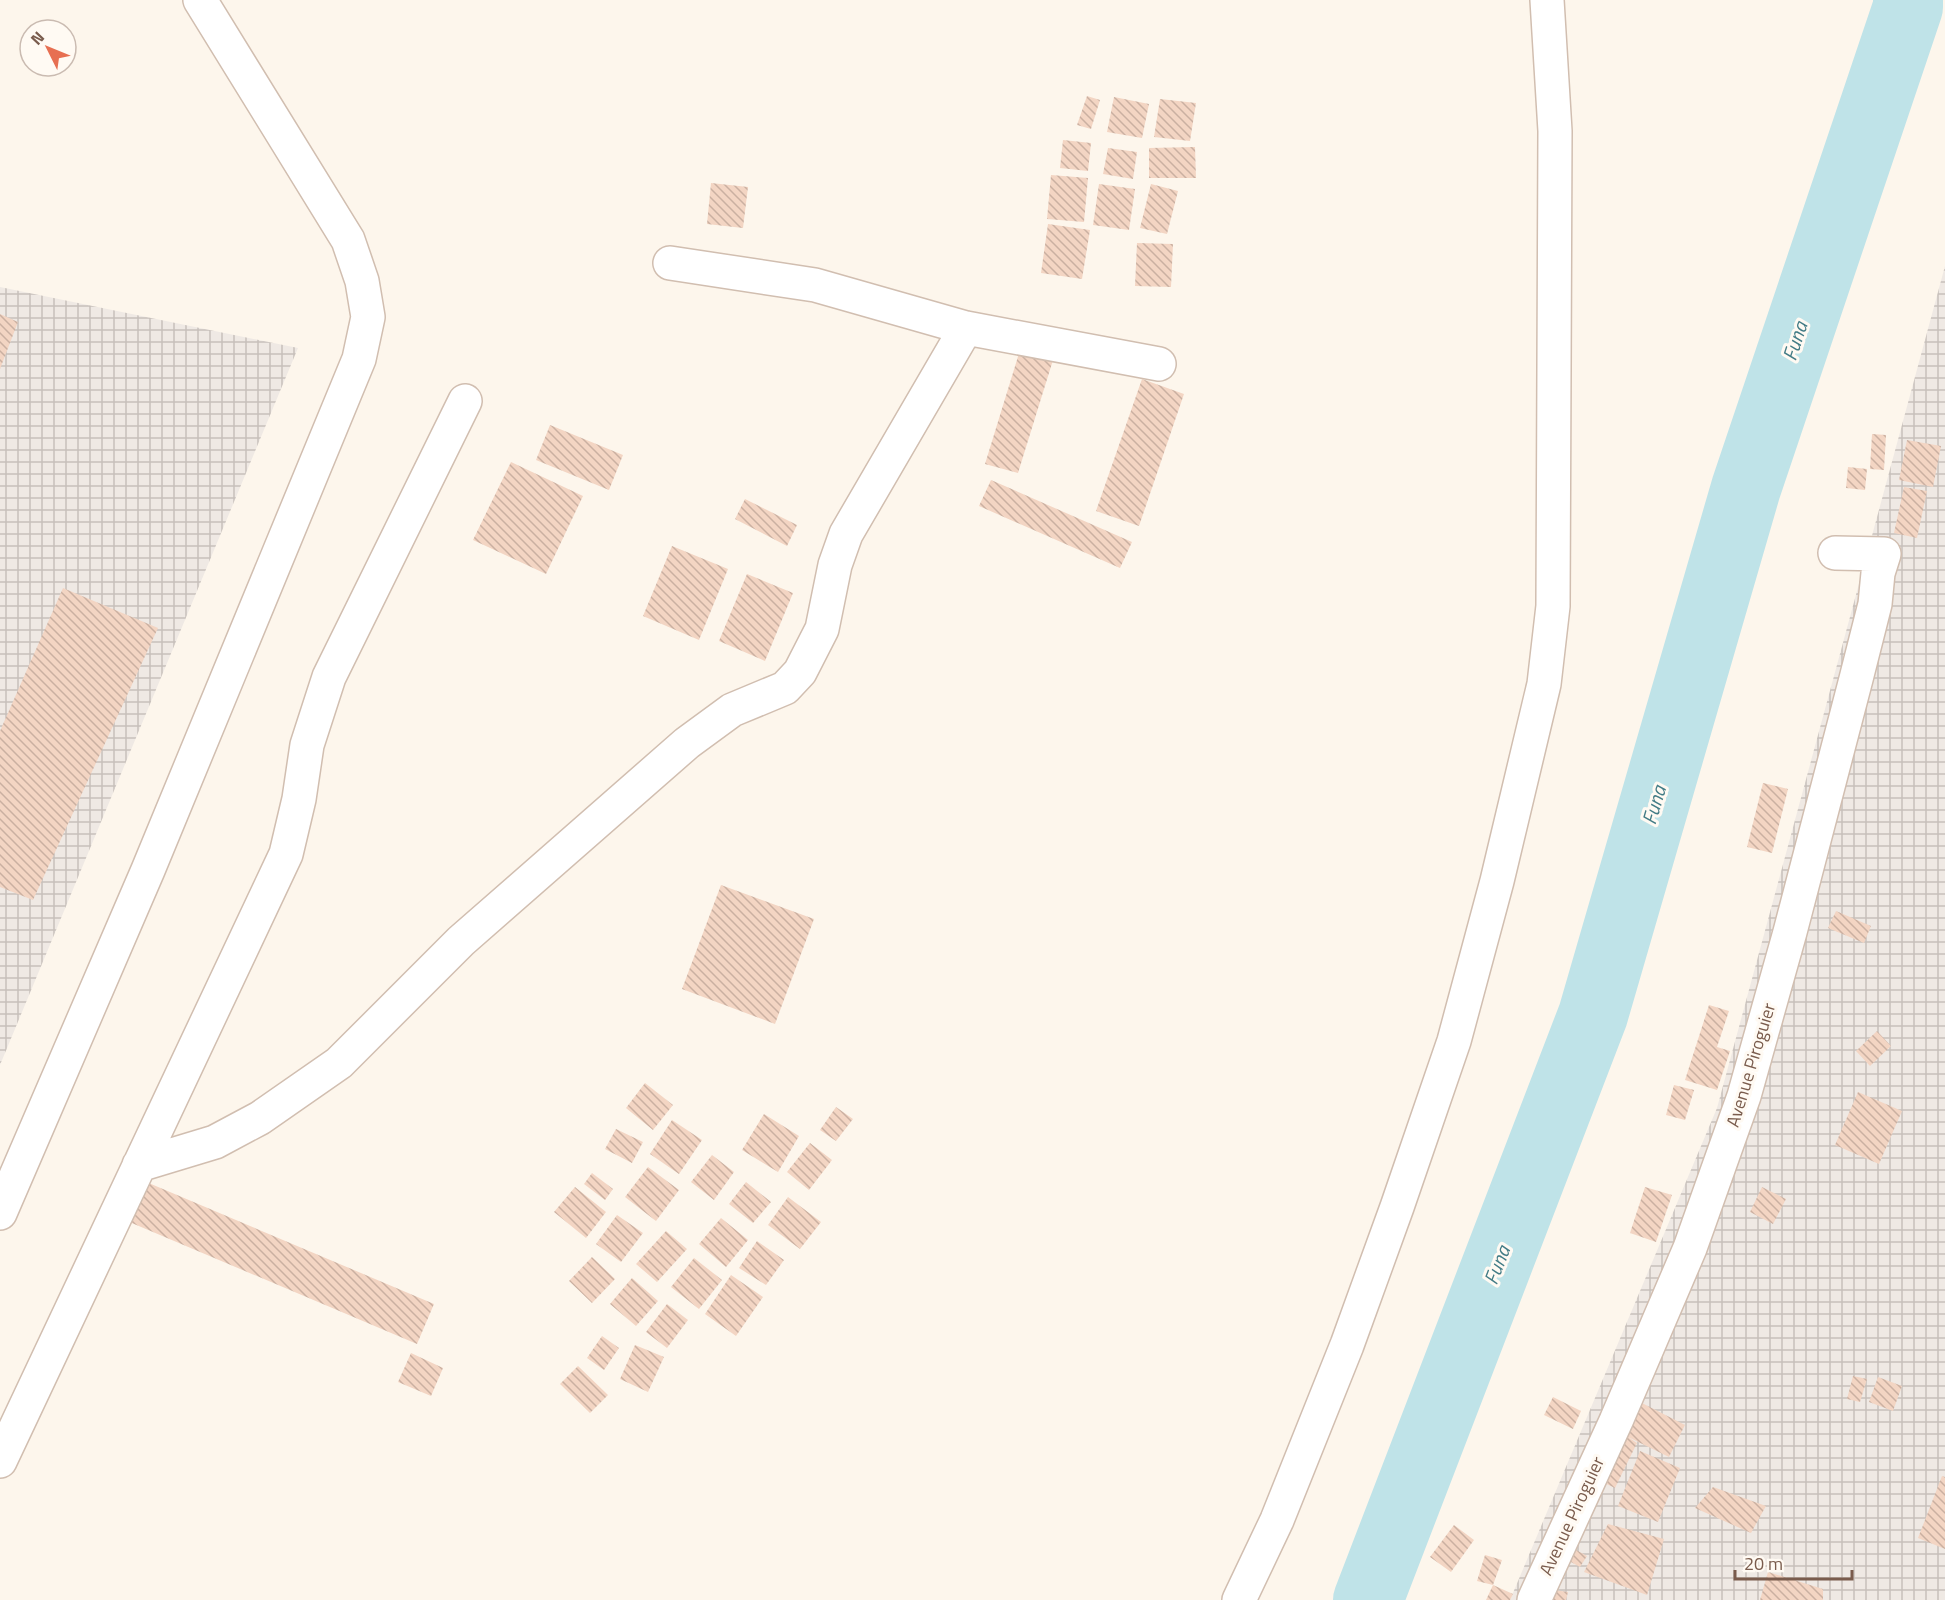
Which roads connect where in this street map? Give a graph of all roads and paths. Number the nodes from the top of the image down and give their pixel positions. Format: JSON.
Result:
{"nodes":[{"id":1,"x":200,"y":0,"type":"edge"},
{"id":2,"x":1547,"y":0,"type":"edge"},
{"id":3,"x":670,"y":263,"type":"dead end"},
{"id":4,"x":966,"y":328,"type":"junction"},
{"id":5,"x":1159,"y":364,"type":"dead end"},
{"id":6,"x":465,"y":401,"type":"dead end"},
{"id":7,"x":1835,"y":553,"type":"dead end"},
{"id":8,"x":139,"y":1165,"type":"junction"},
{"id":9,"x":0,"y":1213,"type":"edge"},
{"id":10,"x":0,"y":1461,"type":"edge"},
{"id":11,"x":1239,"y":1600,"type":"edge"},
{"id":12,"x":1534,"y":1600,"type":"edge"}],
"edges":[{"from":1,"to":9,"type":"street"},
{"from":2,"to":11,"type":"street"},
{"from":3,"to":4,"type":"street"},
{"from":4,"to":5,"type":"street"},
{"from":4,"to":8,"type":"street"},
{"from":6,"to":8,"type":"street"},
{"from":7,"to":12,"type":"street","name":"Avenue Piroguier"},
{"from":8,"to":10,"type":"street"}]}
